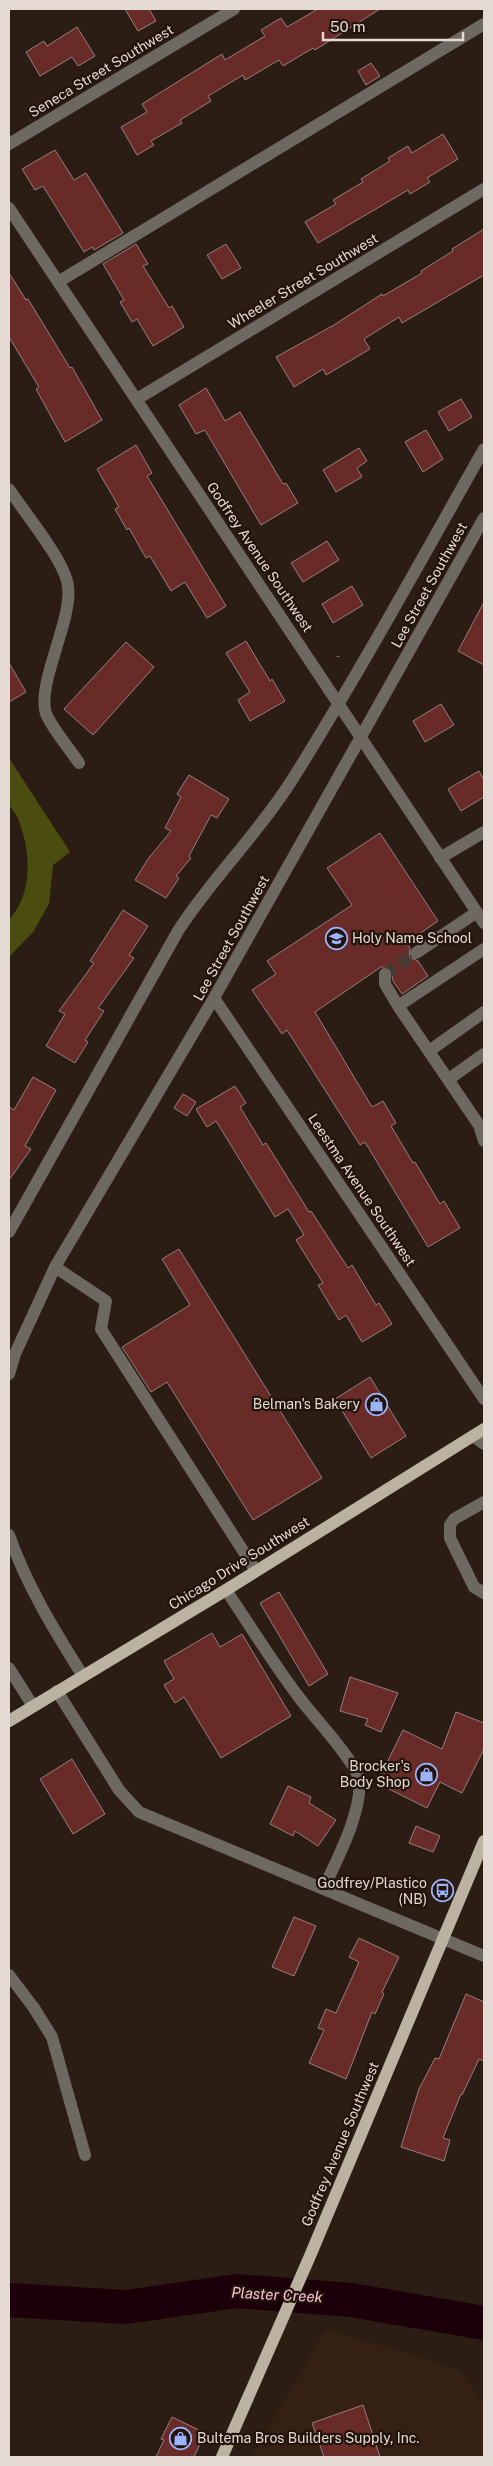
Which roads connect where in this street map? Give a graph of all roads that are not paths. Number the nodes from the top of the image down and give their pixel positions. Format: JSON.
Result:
{"nodes":[{"id":1,"x":234,"y":9,"type":"edge"},
{"id":2,"x":484,"y":24,"type":"edge"},
{"id":3,"x":9,"y":144,"type":"edge"},
{"id":4,"x":484,"y":188,"type":"edge"},
{"id":5,"x":9,"y":208,"type":"edge"},
{"id":6,"x":58,"y":282,"type":"junction"},
{"id":7,"x":137,"y":400,"type":"junction"},
{"id":8,"x":484,"y":449,"type":"edge"},
{"id":9,"x":9,"y":489,"type":"edge"},
{"id":10,"x":484,"y":518,"type":"edge"},
{"id":11,"x":338,"y":702,"type":"junction"},
{"id":12,"x":361,"y":736,"type":"junction"},
{"id":13,"x":80,"y":763,"type":"dead end"},
{"id":14,"x":484,"y":832,"type":"edge"},
{"id":15,"x":440,"y":858,"type":"junction"},
{"id":16,"x":477,"y":912,"type":"junction"},
{"id":17,"x":484,"y":924,"type":"edge"},
{"id":18,"x":484,"y":949,"type":"edge"},
{"id":19,"x":416,"y":953,"type":"tunnel mouth"},
{"id":20,"x":385,"y":974,"type":"dead end"},
{"id":21,"x":214,"y":998,"type":"junction"},
{"id":22,"x":398,"y":1006,"type":"junction"},
{"id":23,"x":484,"y":1012,"type":"edge"},
{"id":24,"x":429,"y":1051,"type":"junction"},
{"id":25,"x":484,"y":1054,"type":"edge"},
{"id":26,"x":449,"y":1079,"type":"junction"},
{"id":27,"x":484,"y":1141,"type":"edge"},
{"id":28,"x":9,"y":1232,"type":"edge"},
{"id":29,"x":55,"y":1267,"type":"junction"},
{"id":30,"x":9,"y":1374,"type":"edge"},
{"id":31,"x":484,"y":1399,"type":"edge"},
{"id":32,"x":484,"y":1429,"type":"edge"},
{"id":33,"x":473,"y":1436,"type":"junction"},
{"id":34,"x":484,"y":1444,"type":"edge"},
{"id":35,"x":484,"y":1502,"type":"edge"},
{"id":36,"x":9,"y":1535,"type":"edge"},
{"id":37,"x":256,"y":1571,"type":"junction"},
{"id":38,"x":226,"y":1590,"type":"junction"},
{"id":39,"x":484,"y":1592,"type":"edge"},
{"id":40,"x":9,"y":1668,"type":"edge"},
{"id":41,"x":83,"y":1676,"type":"junction"},
{"id":42,"x":56,"y":1691,"type":"junction"},
{"id":43,"x":33,"y":1706,"type":"junction"},
{"id":44,"x":9,"y":1721,"type":"edge"},
{"id":45,"x":484,"y":1841,"type":"edge"},
{"id":46,"x":324,"y":1887,"type":"junction"},
{"id":47,"x":443,"y":1938,"type":"junction"},
{"id":48,"x":484,"y":1956,"type":"edge"},
{"id":49,"x":9,"y":1975,"type":"edge"},
{"id":50,"x":85,"y":2156,"type":"dead end"},
{"id":51,"x":222,"y":2457,"type":"edge"}],
"edges":[{"from":1,"to":3,"type":"street","name":"Seneca Street Southwest"},
{"from":2,"to":6,"type":"street"},
{"from":4,"to":7,"type":"street","name":"Wheeler Street Southwest"},
{"from":5,"to":6,"type":"street","name":"Godfrey Avenue Southwest"},
{"from":6,"to":7,"type":"street","name":"Godfrey Avenue Southwest"},
{"from":7,"to":11,"type":"street","name":"Godfrey Avenue Southwest"},
{"from":8,"to":11,"type":"street","name":"Lee Street Southwest"},
{"from":9,"to":13,"type":"street"},
{"from":10,"to":12,"type":"street","name":"Lee Street Southwest"},
{"from":11,"to":12,"type":"street","name":"Godfrey Avenue Southwest"},
{"from":11,"to":28,"type":"street","name":"Lee Street Southwest"},
{"from":12,"to":15,"type":"street","name":"Godfrey Avenue Southwest"},
{"from":12,"to":21,"type":"street","name":"Lee Street Southwest"},
{"from":14,"to":15,"type":"street"},
{"from":15,"to":16,"type":"street","name":"Godfrey Avenue Southwest"},
{"from":16,"to":17,"type":"street","name":"Godfrey Avenue Southwest"},
{"from":16,"to":19,"type":"street"},
{"from":18,"to":22,"type":"street"},
{"from":20,"to":22,"type":"street"},
{"from":21,"to":29,"type":"street","name":"Lee Street Southwest"},
{"from":21,"to":31,"type":"street","name":"Leestma Avenue Southwest"},
{"from":22,"to":24,"type":"street"},
{"from":23,"to":24,"type":"street"},
{"from":24,"to":26,"type":"street"},
{"from":25,"to":26,"type":"street"},
{"from":26,"to":27,"type":"street"},
{"from":29,"to":30,"type":"street","name":"Lee Street Southwest"},
{"from":29,"to":37,"type":"street"},
{"from":32,"to":33,"type":"main road","name":"Chicago Drive Southwest"},
{"from":33,"to":34,"type":"street"},
{"from":33,"to":37,"type":"main road","name":"Chicago Drive Southwest"},
{"from":35,"to":39,"type":"street"},
{"from":36,"to":41,"type":"street"},
{"from":37,"to":38,"type":"main road","name":"Chicago Drive Southwest"},
{"from":38,"to":41,"type":"main road","name":"Chicago Drive Southwest"},
{"from":38,"to":46,"type":"street"},
{"from":40,"to":43,"type":"street"},
{"from":41,"to":42,"type":"main road","name":"Chicago Drive Southwest"},
{"from":42,"to":43,"type":"main road","name":"Chicago Drive Southwest"},
{"from":42,"to":46,"type":"street"},
{"from":43,"to":44,"type":"main road","name":"Chicago Drive Southwest"},
{"from":45,"to":47,"type":"main road","name":"Godfrey Avenue Southwest"},
{"from":46,"to":47,"type":"street"},
{"from":47,"to":48,"type":"street"},
{"from":47,"to":51,"type":"main road","name":"Godfrey Avenue Southwest"},
{"from":49,"to":50,"type":"street"}]}
